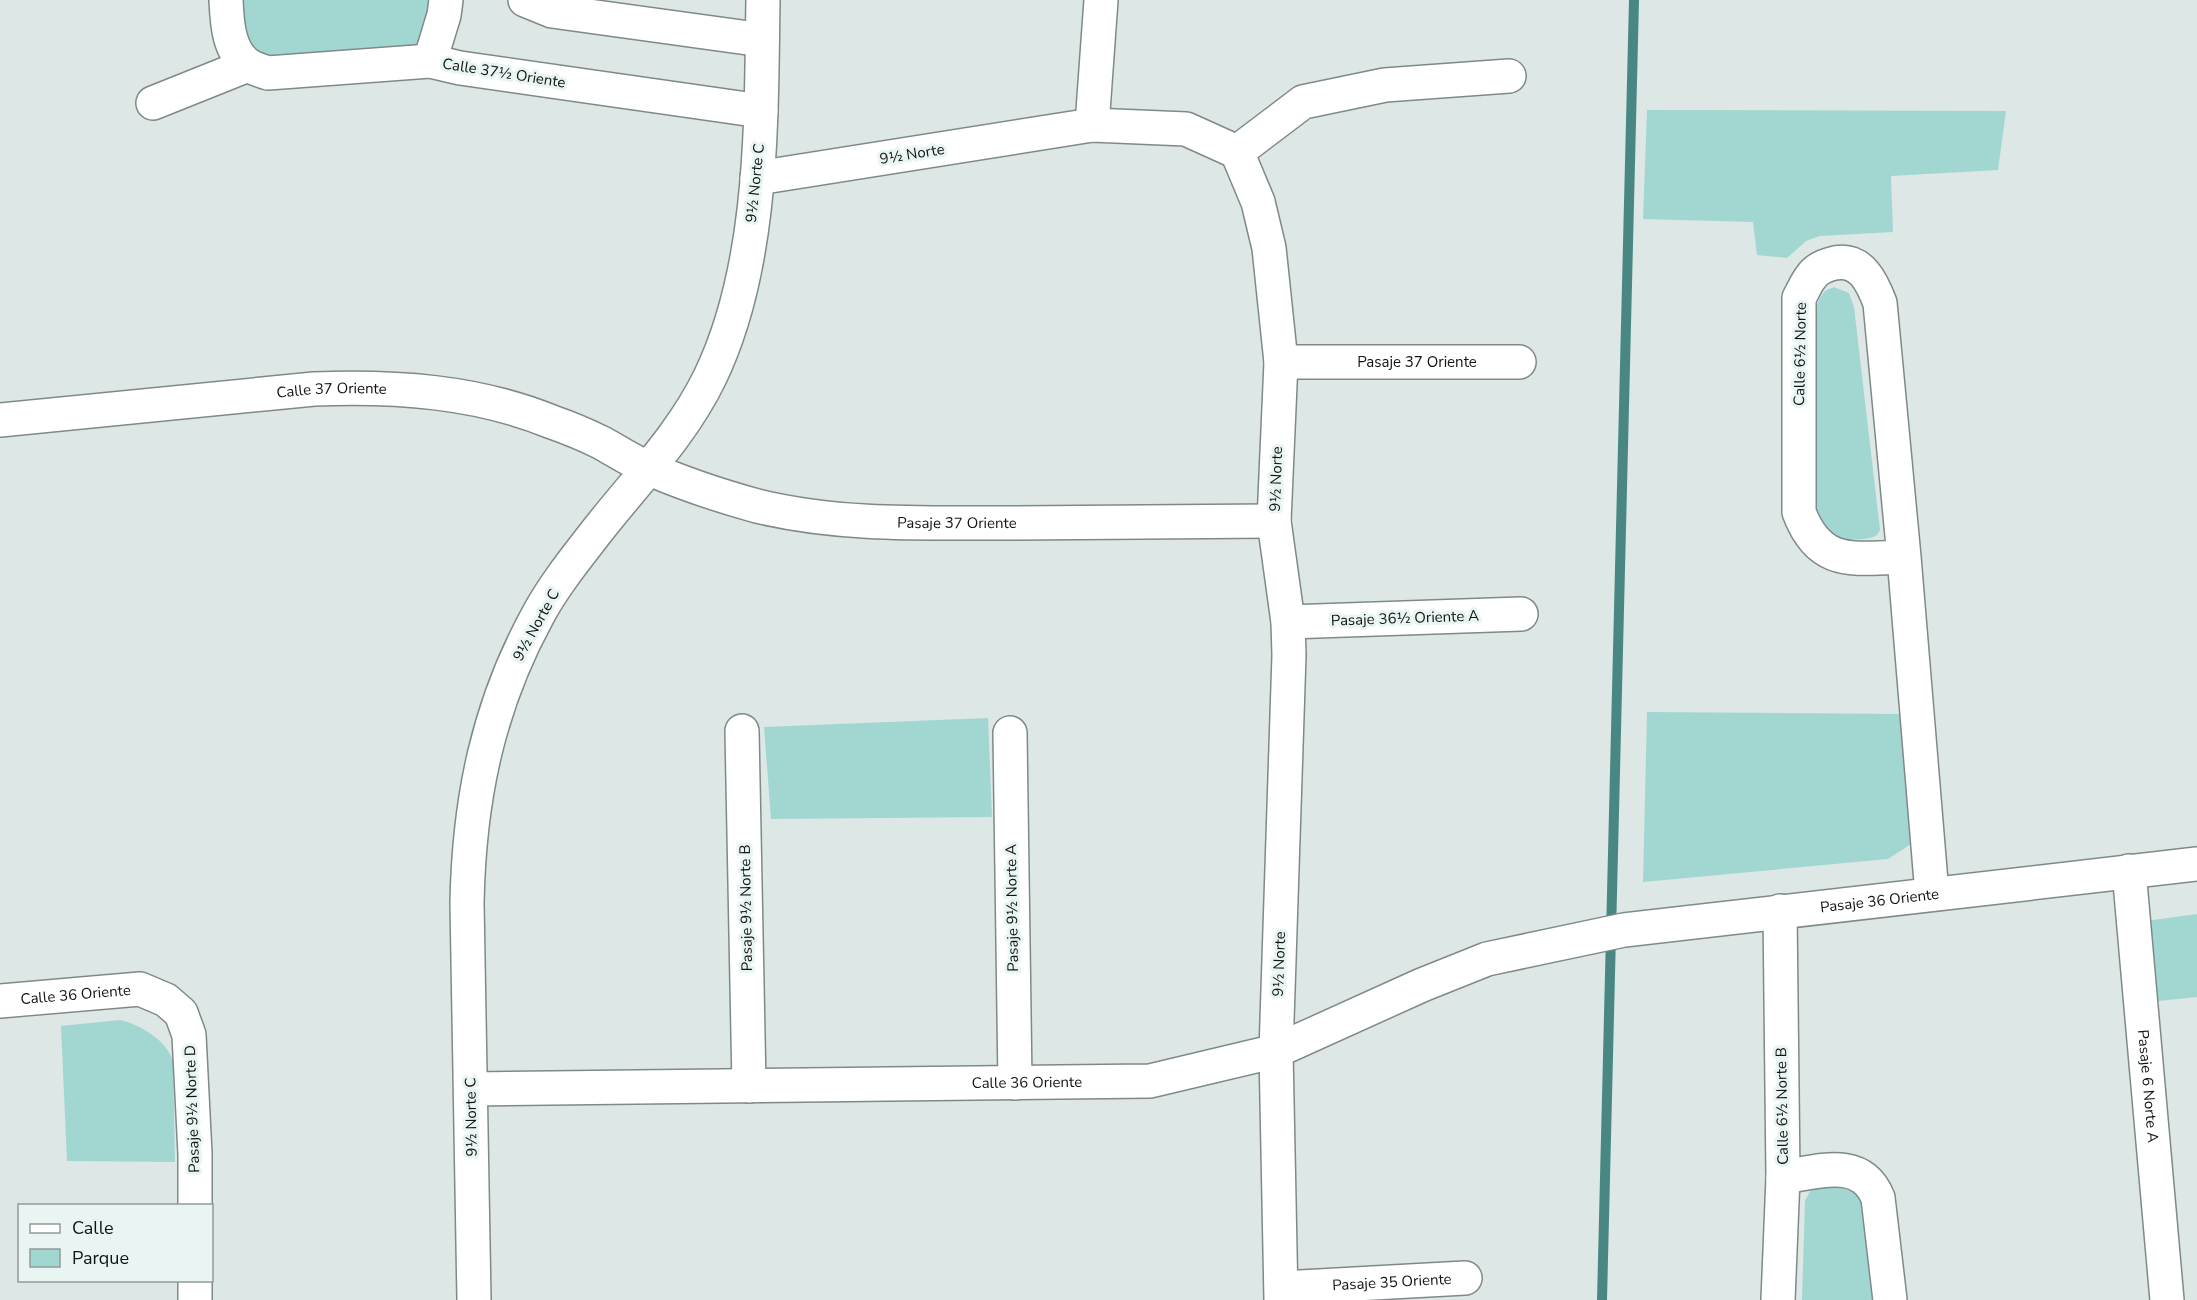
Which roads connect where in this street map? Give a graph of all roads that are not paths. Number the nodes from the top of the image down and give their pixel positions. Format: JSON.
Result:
{"nodes":[{"id":1,"x":226,"y":0,"type":"edge"},
{"id":2,"x":446,"y":0,"type":"edge"},
{"id":3,"x":525,"y":0,"type":"edge"},
{"id":4,"x":763,"y":0,"type":"edge"},
{"id":5,"x":1101,"y":0,"type":"edge"},
{"id":6,"x":762,"y":40,"type":"junction"},
{"id":7,"x":430,"y":61,"type":"junction"},
{"id":8,"x":248,"y":65,"type":"junction"},
{"id":9,"x":1509,"y":76,"type":"dead end"},
{"id":10,"x":153,"y":103,"type":"dead end"},
{"id":11,"x":761,"y":111,"type":"junction"},
{"id":12,"x":1092,"y":125,"type":"junction"},
{"id":13,"x":1237,"y":152,"type":"junction"},
{"id":14,"x":757,"y":178,"type":"junction"},
{"id":15,"x":1281,"y":362,"type":"junction"},
{"id":16,"x":1519,"y":362,"type":"dead end"},
{"id":17,"x":0,"y":420,"type":"edge"},
{"id":18,"x":648,"y":469,"type":"junction"},
{"id":19,"x":1274,"y":521,"type":"junction"},
{"id":20,"x":1904,"y":557,"type":"junction"},
{"id":21,"x":1521,"y":614,"type":"dead end"},
{"id":22,"x":1288,"y":622,"type":"junction"},
{"id":23,"x":742,"y":731,"type":"dead end"},
{"id":24,"x":1010,"y":732,"type":"dead end"},
{"id":25,"x":2197,"y":864,"type":"edge"},
{"id":26,"x":2129,"y":872,"type":"junction"},
{"id":27,"x":1932,"y":894,"type":"junction"},
{"id":28,"x":1780,"y":911,"type":"junction"},
{"id":29,"x":1560,"y":942,"type":"joint"},
{"id":30,"x":0,"y":1001,"type":"edge"},
{"id":31,"x":181,"y":1013,"type":"joint"},
{"id":32,"x":1276,"y":1051,"type":"junction"},
{"id":33,"x":1015,"y":1083,"type":"junction"},
{"id":34,"x":749,"y":1086,"type":"junction"},
{"id":35,"x":471,"y":1089,"type":"junction"},
{"id":36,"x":1783,"y":1177,"type":"junction"},
{"id":37,"x":195,"y":1204,"type":"edge"},
{"id":38,"x":1465,"y":1278,"type":"dead end"},
{"id":39,"x":195,"y":1282,"type":"edge"},
{"id":40,"x":1281,"y":1294,"type":"edge"},
{"id":41,"x":195,"y":1300,"type":"edge"},
{"id":42,"x":474,"y":1300,"type":"edge"},
{"id":43,"x":1778,"y":1300,"type":"edge"},
{"id":44,"x":1890,"y":1300,"type":"edge"},
{"id":45,"x":2167,"y":1300,"type":"edge"}],
"edges":[{"from":1,"to":8,"type":"street"},
{"from":2,"to":7,"type":"street"},
{"from":3,"to":6,"type":"street"},
{"from":4,"to":6,"type":"street","name":"9½ Norte C"},
{"from":5,"to":12,"type":"street"},
{"from":6,"to":11,"type":"street","name":"9½ Norte C"},
{"from":7,"to":8,"type":"street","name":"Calle 37½ Oriente"},
{"from":7,"to":11,"type":"street","name":"Calle 37½ Oriente"},
{"from":8,"to":10,"type":"street"},
{"from":9,"to":13,"type":"street"},
{"from":11,"to":14,"type":"street","name":"9½ Norte C"},
{"from":12,"to":13,"type":"street","name":"9½ Norte"},
{"from":12,"to":14,"type":"street","name":"9½ Norte"},
{"from":13,"to":15,"type":"street","name":"9½ Norte"},
{"from":14,"to":18,"type":"street","name":"9½ Norte C"},
{"from":15,"to":16,"type":"street","name":"Pasaje 37 Oriente"},
{"from":15,"to":19,"type":"street","name":"9½ Norte"},
{"from":17,"to":18,"type":"street","name":"Calle 37 Oriente"},
{"from":18,"to":19,"type":"street","name":"Pasaje 37 Oriente"},
{"from":18,"to":35,"type":"street","name":"9½ Norte C"},
{"from":19,"to":22,"type":"street","name":"9½ Norte"},
{"from":20,"to":20,"type":"street","name":"Calle 6½ Norte"},
{"from":20,"to":27,"type":"street","name":"Calle 6½ Norte"},
{"from":21,"to":22,"type":"street","name":"Pasaje 36½ Oriente A"},
{"from":22,"to":32,"type":"street","name":"9½ Norte"},
{"from":23,"to":34,"type":"street","name":"Pasaje 9½ Norte B"},
{"from":24,"to":33,"type":"street","name":"Pasaje 9½ Norte A"},
{"from":25,"to":26,"type":"street","name":"Pasaje 36 Oriente"},
{"from":26,"to":27,"type":"street","name":"Pasaje 36 Oriente"},
{"from":26,"to":45,"type":"street","name":"Pasaje 6 Norte A"},
{"from":27,"to":28,"type":"street","name":"Pasaje 36 Oriente"},
{"from":28,"to":29,"type":"street","name":"Pasaje 36 Oriente"},
{"from":28,"to":36,"type":"street","name":"Calle 6½ Norte B"},
{"from":29,"to":32,"type":"street","name":"Calle 36 Oriente"},
{"from":30,"to":31,"type":"street","name":"Calle 36 Oriente"},
{"from":31,"to":37,"type":"street","name":"Pasaje 9½ Norte D"},
{"from":32,"to":33,"type":"street","name":"Calle 36 Oriente"},
{"from":32,"to":40,"type":"street","name":"9½ Norte"},
{"from":33,"to":34,"type":"street","name":"Calle 36 Oriente"},
{"from":34,"to":35,"type":"street","name":"Calle 36 Oriente"},
{"from":35,"to":42,"type":"street","name":"9½ Norte C"},
{"from":36,"to":43,"type":"street","name":"Calle 6½ Norte B"},
{"from":36,"to":44,"type":"street"},
{"from":38,"to":40,"type":"street","name":"Pasaje 35 Oriente"},
{"from":39,"to":41,"type":"street"}]}
